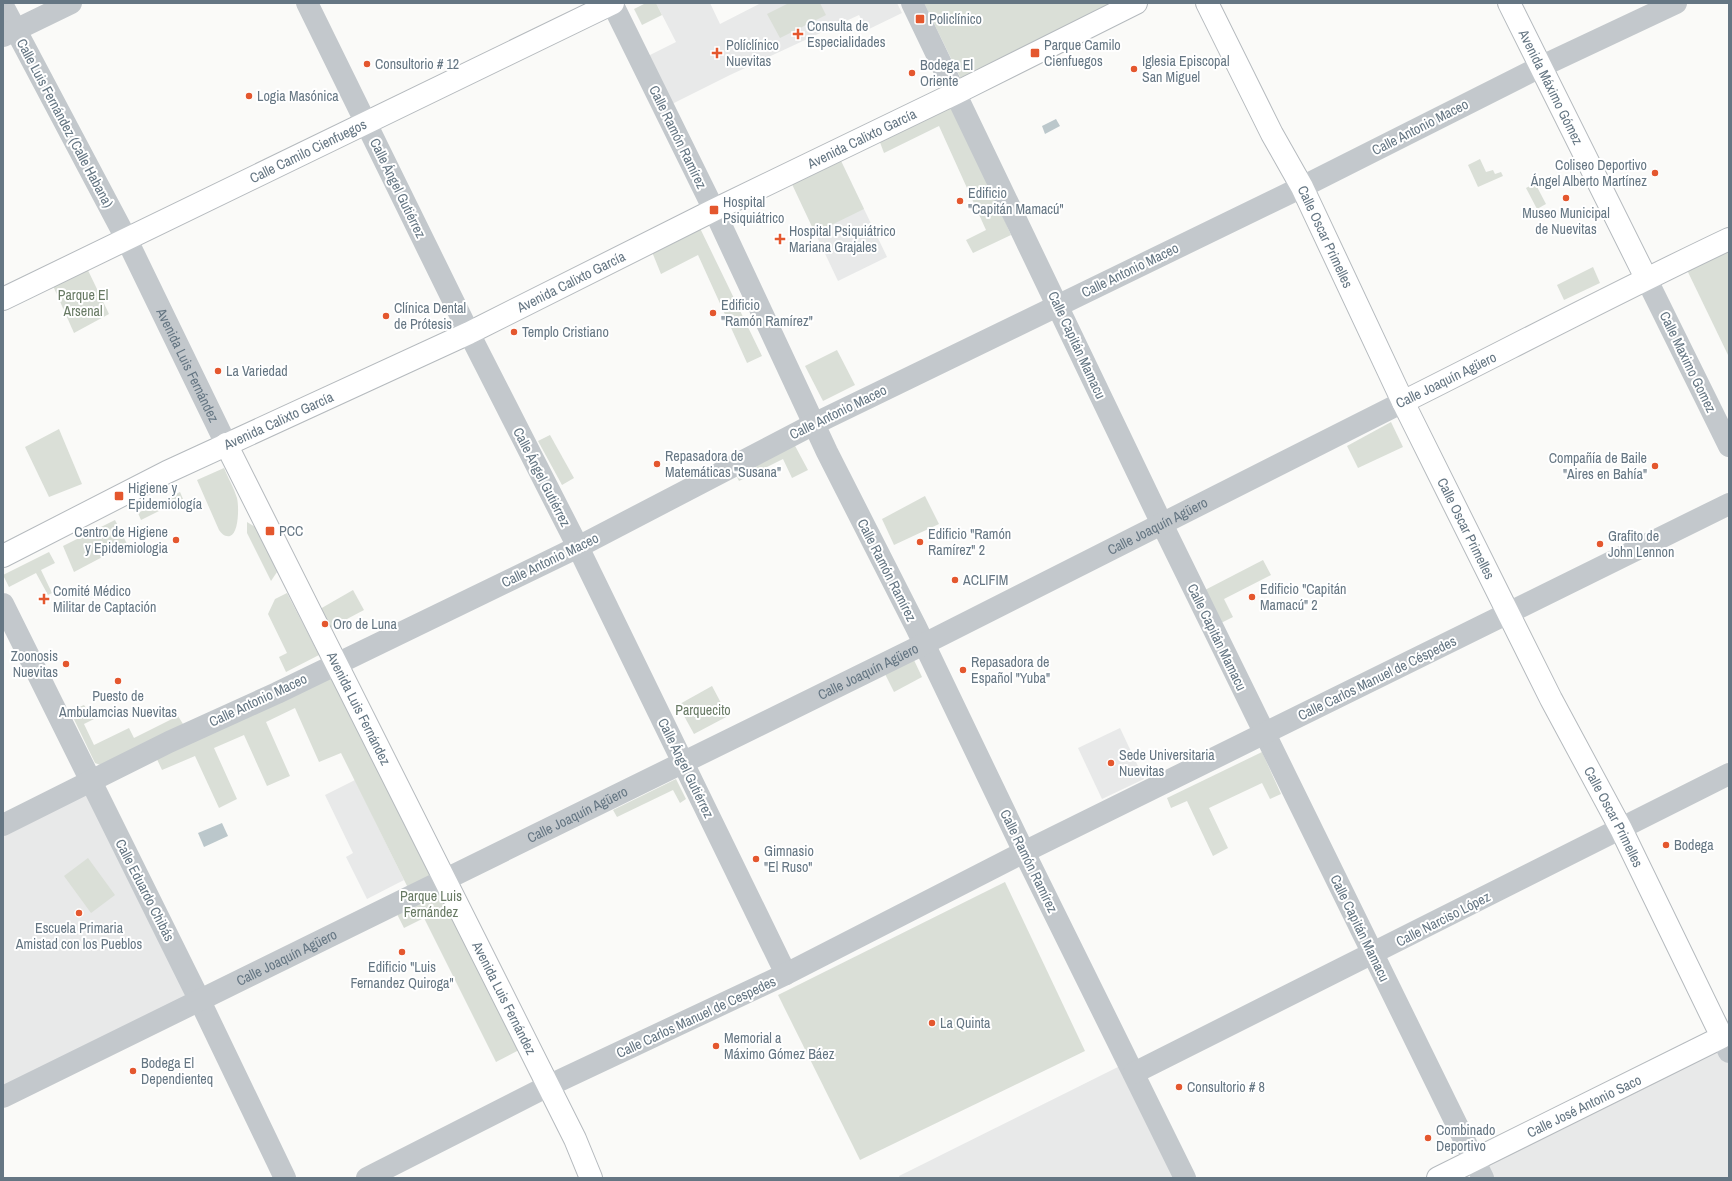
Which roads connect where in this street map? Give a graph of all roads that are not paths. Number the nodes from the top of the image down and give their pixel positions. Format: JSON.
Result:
{"nodes":[{"id":1,"x":71,"y":3,"type":"edge"},
{"id":2,"x":307,"y":3,"type":"edge"},
{"id":3,"x":613,"y":3,"type":"edge"},
{"id":4,"x":912,"y":3,"type":"edge"},
{"id":5,"x":1136,"y":3,"type":"edge"},
{"id":6,"x":1207,"y":3,"type":"edge"},
{"id":7,"x":1510,"y":3,"type":"edge"},
{"id":8,"x":1676,"y":3,"type":"edge"},
{"id":9,"x":3,"y":6,"type":"edge"},
{"id":10,"x":9,"y":33,"type":"edge"},
{"id":11,"x":1540,"y":67,"type":"junction"},
{"id":12,"x":956,"y":93,"type":"junction"},
{"id":13,"x":366,"y":123,"type":"junction"},
{"id":14,"x":1302,"y":187,"type":"junction"},
{"id":15,"x":714,"y":210,"type":"junction"},
{"id":16,"x":127,"y":240,"type":"junction"},
{"id":17,"x":1729,"y":240,"type":"edge"},
{"id":18,"x":1646,"y":278,"type":"junction"},
{"id":19,"x":3,"y":299,"type":"edge"},
{"id":20,"x":1058,"y":305,"type":"junction"},
{"id":21,"x":468,"y":333,"type":"junction"},
{"id":22,"x":1403,"y":402,"type":"junction"},
{"id":23,"x":814,"y":424,"type":"junction"},
{"id":24,"x":226,"y":444,"type":"junction"},
{"id":25,"x":1729,"y":446,"type":"edge"},
{"id":26,"x":1729,"y":504,"type":"edge"},
{"id":27,"x":1162,"y":524,"type":"junction"},
{"id":28,"x":578,"y":547,"type":"junction"},
{"id":29,"x":3,"y":556,"type":"edge"},
{"id":30,"x":3,"y":604,"type":"edge"},
{"id":31,"x":1508,"y":613,"type":"junction"},
{"id":32,"x":924,"y":644,"type":"junction"},
{"id":33,"x":337,"y":664,"type":"junction"},
{"id":34,"x":1265,"y":734,"type":"junction"},
{"id":35,"x":683,"y":763,"type":"junction"},
{"id":36,"x":1729,"y":774,"type":"edge"},
{"id":37,"x":90,"y":781,"type":"junction"},
{"id":38,"x":3,"y":825,"type":"edge"},
{"id":39,"x":1620,"y":829,"type":"junction"},
{"id":40,"x":1024,"y":852,"type":"junction"},
{"id":41,"x":445,"y":880,"type":"junction"},
{"id":42,"x":1373,"y":954,"type":"junction"},
{"id":43,"x":786,"y":974,"type":"junction"},
{"id":44,"x":200,"y":1001,"type":"junction"},
{"id":45,"x":1727,"y":1041,"type":"edge"},
{"id":46,"x":1134,"y":1073,"type":"junction"},
{"id":47,"x":548,"y":1086,"type":"junction"},
{"id":48,"x":3,"y":1097,"type":"edge"},
{"id":49,"x":1479,"y":1169,"type":"edge"},
{"id":50,"x":589,"y":1177,"type":"edge"},
{"id":51,"x":285,"y":1178,"type":"edge"},
{"id":52,"x":367,"y":1178,"type":"edge"},
{"id":53,"x":1185,"y":1178,"type":"edge"},
{"id":54,"x":1438,"y":1178,"type":"edge"}],
"edges":[{"from":1,"to":10,"type":"street"},
{"from":2,"to":13,"type":"street","name":"Calle Ángel Gutiérrez"},
{"from":3,"to":13,"type":"main road","name":"Calle Camilo Cienfuegos"},
{"from":3,"to":15,"type":"street","name":"Calle Ramón Ramírez"},
{"from":4,"to":12,"type":"street","name":"Calle Capitán Mamacu"},
{"from":5,"to":12,"type":"main road","name":"Avenida Calixto García"},
{"from":6,"to":14,"type":"main road","name":"Calle Oscar Primelles"},
{"from":7,"to":11,"type":"main road","name":"Avenida Máximo Gómez"},
{"from":8,"to":11,"type":"street","name":"Calle Antonio Maceo"},
{"from":9,"to":10,"type":"street","name":"Calle Luis Fernández (Calle Habana)"},
{"from":10,"to":16,"type":"street","name":"Calle Luis Fernández (Calle Habana)"},
{"from":11,"to":14,"type":"street","name":"Calle Antonio Maceo"},
{"from":11,"to":18,"type":"main road","name":"Avenida Máximo Gómez"},
{"from":12,"to":15,"type":"main road","name":"Avenida Calixto García"},
{"from":12,"to":20,"type":"street","name":"Calle Capitán Mamacu"},
{"from":13,"to":16,"type":"main road","name":"Calle Camilo Cienfuegos"},
{"from":13,"to":21,"type":"street","name":"Calle Ángel Gutiérrez"},
{"from":14,"to":20,"type":"street","name":"Calle Antonio Maceo"},
{"from":14,"to":22,"type":"main road","name":"Calle Oscar Primelles"},
{"from":15,"to":21,"type":"main road","name":"Avenida Calixto García"},
{"from":15,"to":23,"type":"street","name":"Calle Ramón Ramírez"},
{"from":16,"to":19,"type":"main road","name":"Calle Camilo Cienfuegos"},
{"from":16,"to":24,"type":"street","name":"Avenida Luis Fernández"},
{"from":17,"to":18,"type":"main road","name":"Calle Joaquín Agüero"},
{"from":18,"to":22,"type":"main road","name":"Calle Joaquín Agüero"},
{"from":18,"to":25,"type":"street","name":"Calle Maximo Gomez"},
{"from":20,"to":23,"type":"street","name":"Calle Antonio Maceo"},
{"from":20,"to":27,"type":"street","name":"Calle Capitán Mamacu"},
{"from":21,"to":24,"type":"main road","name":"Avenida Calixto García"},
{"from":21,"to":28,"type":"street","name":"Calle Ángel Gutiérrez"},
{"from":22,"to":27,"type":"street","name":"Calle Joaquín Agüero"},
{"from":22,"to":31,"type":"main road","name":"Calle Oscar Primelles"},
{"from":23,"to":28,"type":"street","name":"Calle Antonio Maceo"},
{"from":23,"to":32,"type":"street","name":"Calle Ramón Ramírez"},
{"from":24,"to":29,"type":"main road","name":"Avenida Calixto García"},
{"from":24,"to":33,"type":"main road","name":"Avenida Luis Fernández"},
{"from":26,"to":31,"type":"street","name":"Calle Carlos Manuel de Céspedes"},
{"from":27,"to":32,"type":"street","name":"Calle Joaquín Agüero"},
{"from":27,"to":34,"type":"street","name":"Calle Capitán Mamacu"},
{"from":28,"to":33,"type":"street","name":"Calle Antonio Maceo"},
{"from":28,"to":35,"type":"street","name":"Calle Ángel Gutiérrez"},
{"from":30,"to":37,"type":"street","name":"Calle Eduardo Chibás"},
{"from":31,"to":34,"type":"street","name":"Calle Carlos Manuel de Céspedes"},
{"from":31,"to":39,"type":"main road","name":"Calle Oscar Primelles"},
{"from":32,"to":35,"type":"street","name":"Calle Joaquín Agüero"},
{"from":32,"to":40,"type":"street","name":"Calle Ramón Ramírez"},
{"from":33,"to":37,"type":"street","name":"Calle Antonio Maceo"},
{"from":33,"to":41,"type":"main road","name":"Avenida Luis Fernández"},
{"from":34,"to":40,"type":"street","name":"Calle Carlos Manuel de Céspedes"},
{"from":34,"to":42,"type":"street","name":"Calle Capitán Mamacu"},
{"from":35,"to":41,"type":"street","name":"Calle Joaquín Agüero"},
{"from":35,"to":43,"type":"street","name":"Calle Ángel Gutiérrez"},
{"from":36,"to":39,"type":"street","name":"Calle Narciso López"},
{"from":37,"to":38,"type":"street","name":"Calle Antonio Maceo"},
{"from":37,"to":44,"type":"street","name":"Calle Eduardo Chibás"},
{"from":39,"to":42,"type":"street","name":"Calle Narciso López"},
{"from":39,"to":45,"type":"main road","name":"Calle Oscar Primelles"},
{"from":40,"to":43,"type":"street","name":"Calle Carlos Manuel de Cespedes"},
{"from":40,"to":46,"type":"street","name":"Calle Ramón Ramírez"},
{"from":41,"to":44,"type":"street","name":"Calle Joaquín Agüero"},
{"from":41,"to":47,"type":"main road","name":"Avenida Luis Fernández"},
{"from":42,"to":46,"type":"street","name":"Calle Narciso López"},
{"from":42,"to":49,"type":"street","name":"Calle Capitán Mamacu"},
{"from":43,"to":47,"type":"street","name":"Calle Carlos Manuel de Cespedes"},
{"from":44,"to":48,"type":"street","name":"Calle Joaquín Agüero"},
{"from":44,"to":51,"type":"street","name":"Calle Eduardo Chibás"},
{"from":45,"to":49,"type":"main road","name":"Calle José Antonio Saco"},
{"from":46,"to":53,"type":"street","name":"Calle Ramón Ramírez"},
{"from":47,"to":50,"type":"main road","name":"Avenida Luis Fernández"},
{"from":47,"to":52,"type":"street","name":"Calle Carlos Manuel de Cespedes"},
{"from":49,"to":54,"type":"main road","name":"Calle José Antonio Saco"}]}
